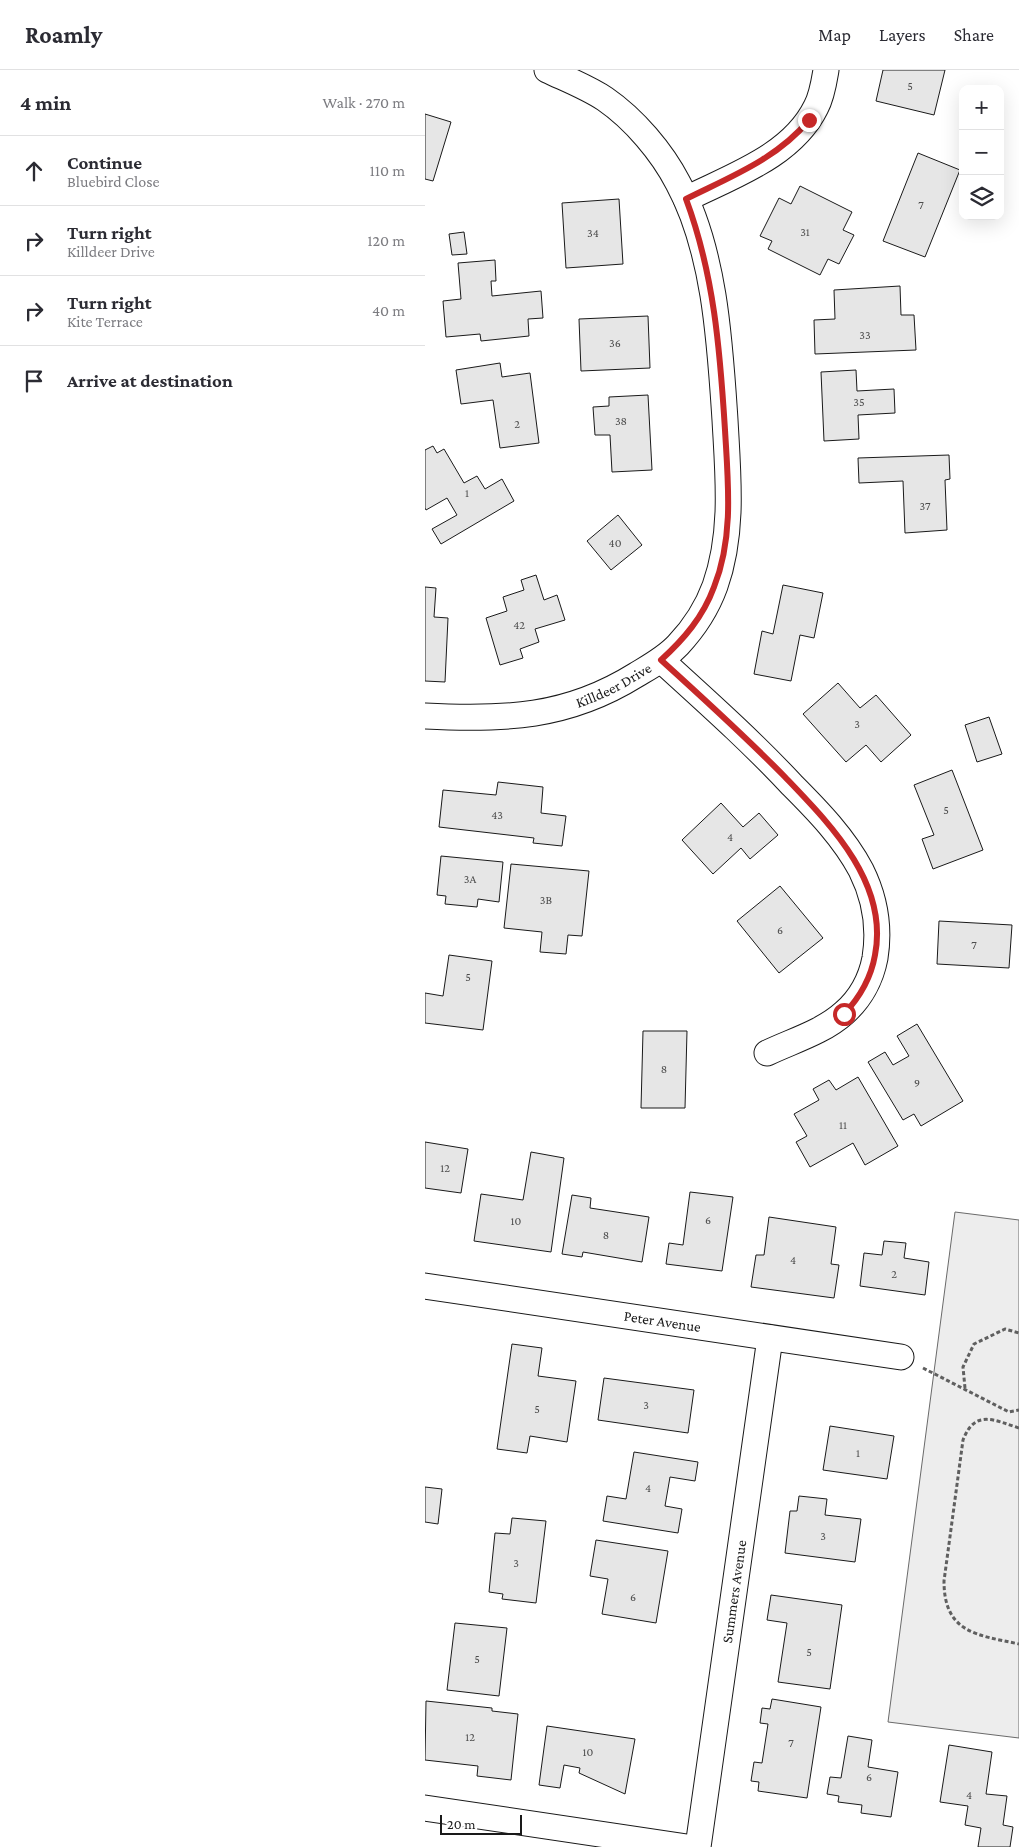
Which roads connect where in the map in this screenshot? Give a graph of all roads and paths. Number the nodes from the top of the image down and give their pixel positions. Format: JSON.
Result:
{"nodes":[{"id":1,"x":547,"y":70,"type":"edge"},
{"id":2,"x":826,"y":70,"type":"edge"},
{"id":3,"x":686,"y":199,"type":"junction"},
{"id":4,"x":661,"y":660,"type":"junction"},
{"id":5,"x":425,"y":716,"type":"edge"},
{"id":6,"x":767,"y":1053,"type":"dead end"},
{"id":7,"x":425,"y":1286,"type":"edge"},
{"id":8,"x":1019,"y":1334,"type":"edge"},
{"id":9,"x":770,"y":1338,"type":"junction"},
{"id":10,"x":901,"y":1357,"type":"joint"},
{"id":11,"x":965,"y":1388,"type":"junction"},
{"id":12,"x":1019,"y":1410,"type":"edge"},
{"id":13,"x":1019,"y":1428,"type":"edge"},
{"id":14,"x":1019,"y":1644,"type":"edge"},
{"id":15,"x":425,"y":1808,"type":"edge"},
{"id":16,"x":687,"y":1847,"type":"edge"},
{"id":17,"x":698,"y":1847,"type":"edge"}],
"edges":[{"from":1,"to":3,"type":"street","name":"Killdeer Drive"},
{"from":2,"to":3,"type":"street"},
{"from":3,"to":4,"type":"street","name":"Killdeer Drive"},
{"from":4,"to":5,"type":"street","name":"Killdeer Drive"},
{"from":4,"to":6,"type":"street"},
{"from":7,"to":9,"type":"street","name":"Peter Avenue"},
{"from":8,"to":11,"type":"path"},
{"from":9,"to":10,"type":"street","name":"Peter Avenue"},
{"from":9,"to":17,"type":"street","name":"Summers Avenue"},
{"from":10,"to":11,"type":"path"},
{"from":11,"to":12,"type":"path"},
{"from":13,"to":14,"type":"path"},
{"from":15,"to":16,"type":"street"}]}
